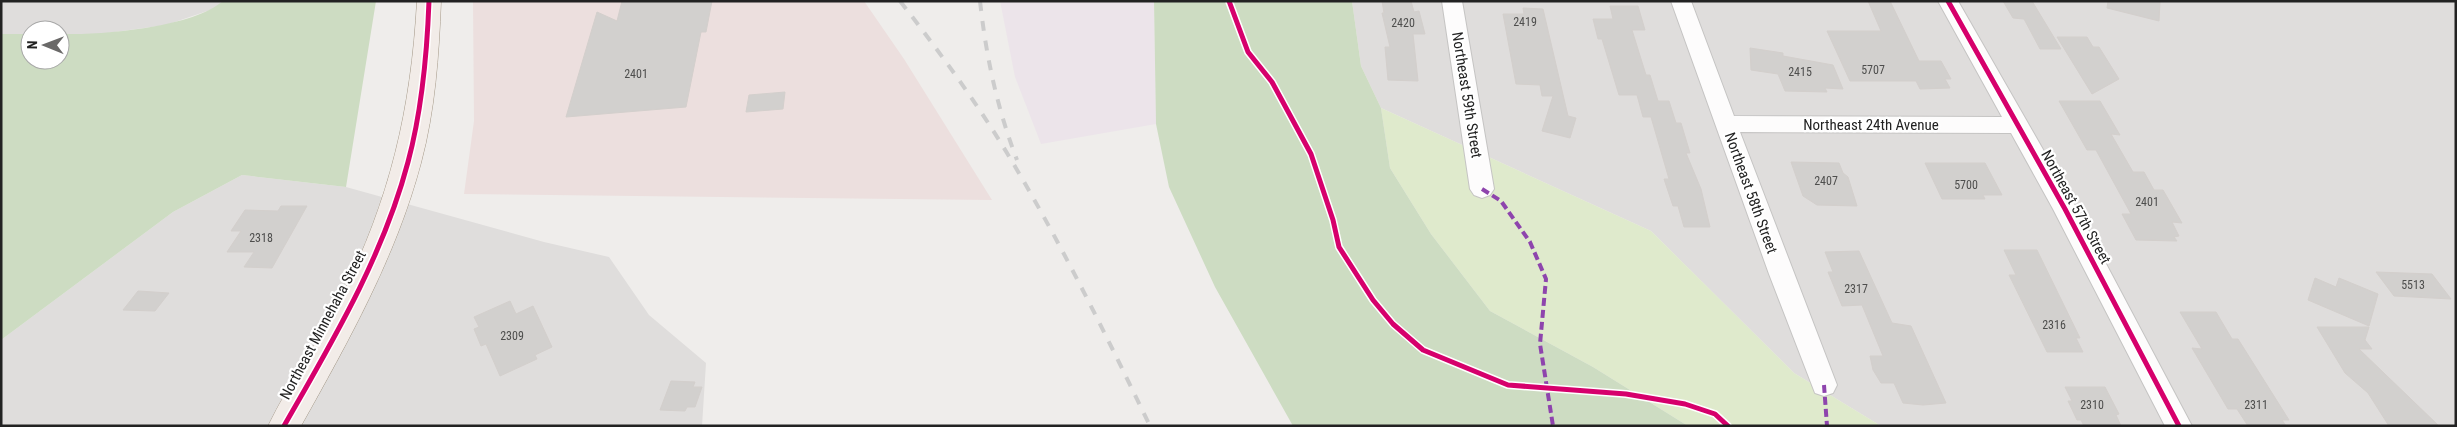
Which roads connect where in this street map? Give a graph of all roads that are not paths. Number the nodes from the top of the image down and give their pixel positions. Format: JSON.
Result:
{"nodes":[{"id":1,"x":429,"y":1,"type":"edge"},
{"id":2,"x":1452,"y":1,"type":"edge"},
{"id":3,"x":1681,"y":1,"type":"edge"},
{"id":4,"x":1948,"y":1,"type":"edge"},
{"id":5,"x":1725,"y":124,"type":"junction"},
{"id":6,"x":2017,"y":125,"type":"junction"},
{"id":7,"x":1482,"y":189,"type":"dead end"},
{"id":8,"x":1824,"y":384,"type":"dead end"},
{"id":9,"x":284,"y":426,"type":"edge"},
{"id":10,"x":2179,"y":426,"type":"edge"}],
"edges":[{"from":1,"to":9,"type":"main road","name":"Northeast Minnehaha Street"},
{"from":2,"to":7,"type":"street","name":"Northeast 59th Street"},
{"from":3,"to":5,"type":"street","name":"Northeast 58th Street"},
{"from":4,"to":6,"type":"street","name":"Northeast 57th Street"},
{"from":5,"to":6,"type":"street","name":"Northeast 24th Avenue"},
{"from":5,"to":8,"type":"street","name":"Northeast 58th Street"},
{"from":6,"to":10,"type":"street","name":"Northeast 57th Street"}]}
